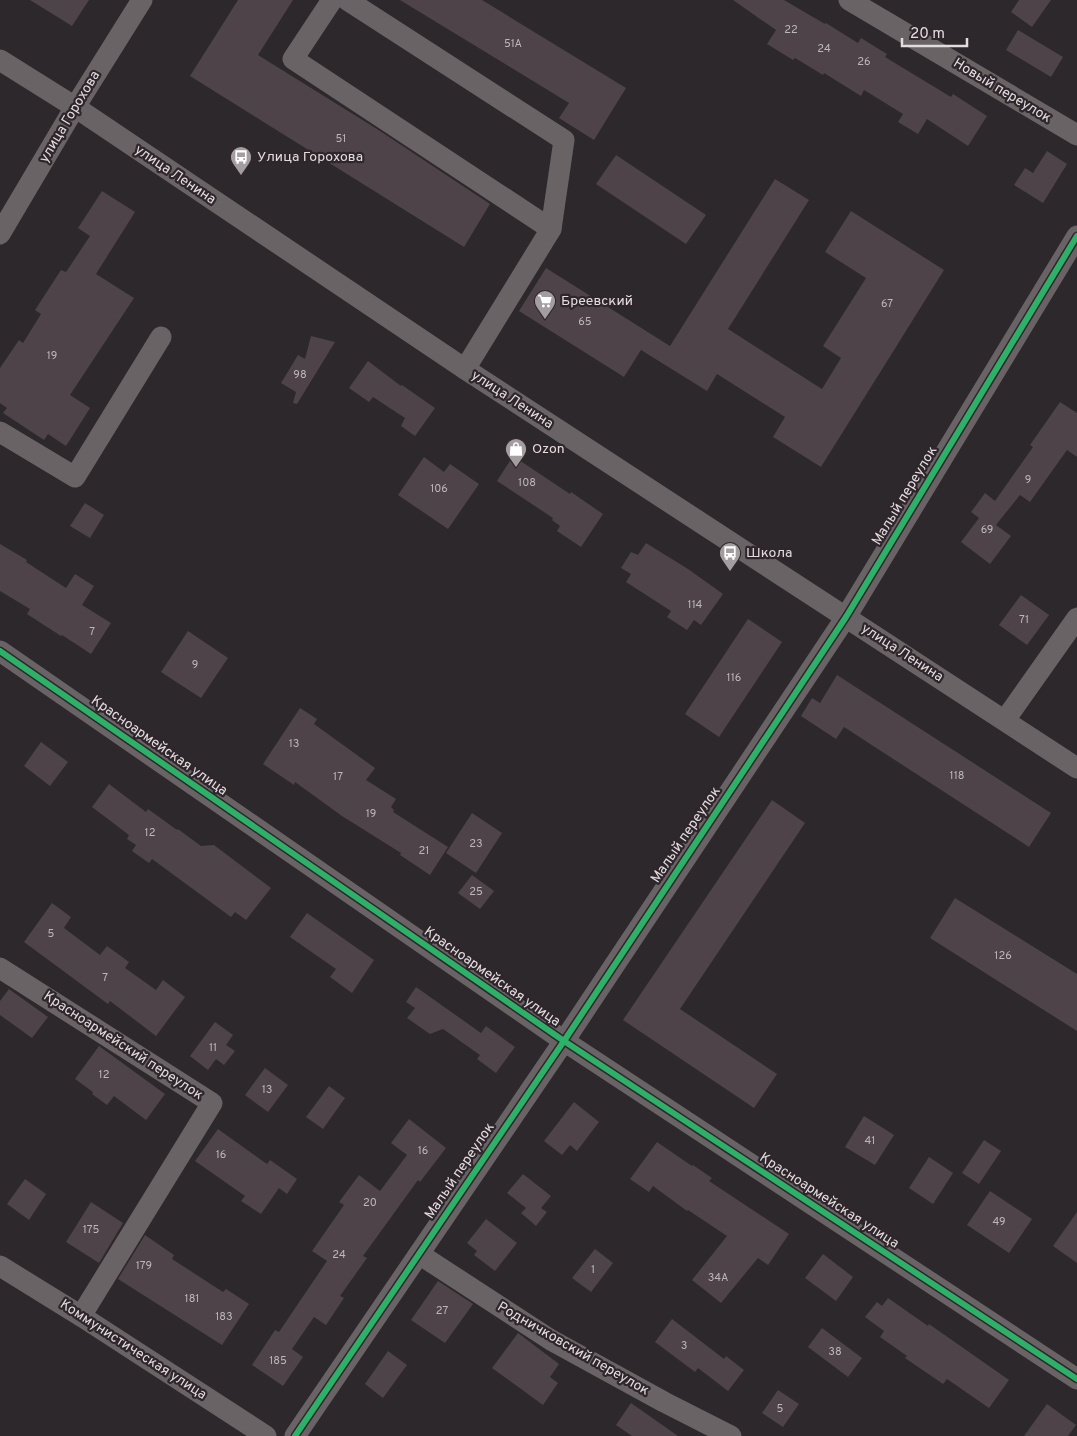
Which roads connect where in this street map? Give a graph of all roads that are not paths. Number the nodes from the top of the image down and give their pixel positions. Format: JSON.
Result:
{"nodes":[{"id":1,"x":142,"y":0,"type":"edge"},
{"id":2,"x":332,"y":0,"type":"edge"},
{"id":3,"x":347,"y":0,"type":"edge"},
{"id":4,"x":849,"y":0,"type":"edge"},
{"id":5,"x":0,"y":60,"type":"edge"},
{"id":6,"x":75,"y":107,"type":"junction"},
{"id":7,"x":1077,"y":135,"type":"edge"},
{"id":8,"x":551,"y":229,"type":"junction"},
{"id":9,"x":0,"y":234,"type":"edge"},
{"id":10,"x":1077,"y":236,"type":"edge"},
{"id":11,"x":161,"y":337,"type":"dead end"},
{"id":12,"x":465,"y":369,"type":"junction"},
{"id":13,"x":0,"y":432,"type":"edge"},
{"id":14,"x":846,"y":617,"type":"junction"},
{"id":15,"x":1077,"y":618,"type":"edge"},
{"id":16,"x":0,"y":651,"type":"edge"},
{"id":17,"x":1004,"y":720,"type":"junction"},
{"id":18,"x":1077,"y":768,"type":"edge"},
{"id":19,"x":0,"y":968,"type":"edge"},
{"id":20,"x":564,"y":1041,"type":"junction"},
{"id":21,"x":419,"y":1254,"type":"junction"},
{"id":22,"x":0,"y":1266,"type":"edge"},
{"id":23,"x":81,"y":1316,"type":"junction"},
{"id":24,"x":1077,"y":1379,"type":"edge"},
{"id":25,"x":266,"y":1436,"type":"edge"},
{"id":26,"x":295,"y":1436,"type":"edge"},
{"id":27,"x":731,"y":1436,"type":"edge"}],
"edges":[{"from":1,"to":6,"type":"street","name":"улица Горохова"},
{"from":2,"to":8,"type":"street"},
{"from":3,"to":8,"type":"street"},
{"from":4,"to":7,"type":"street","name":"Новый переулок"},
{"from":5,"to":6,"type":"street","name":"улица Ленина"},
{"from":6,"to":9,"type":"street","name":"улица Горохова"},
{"from":6,"to":12,"type":"street","name":"улица Ленина"},
{"from":8,"to":12,"type":"street"},
{"from":10,"to":14,"type":"street","name":"Малый переулок"},
{"from":11,"to":13,"type":"street"},
{"from":12,"to":14,"type":"street","name":"улица Ленина"},
{"from":14,"to":17,"type":"street","name":"улица Ленина"},
{"from":14,"to":20,"type":"street","name":"Малый переулок"},
{"from":15,"to":17,"type":"street"},
{"from":16,"to":20,"type":"street","name":"Красноармейская улица"},
{"from":17,"to":18,"type":"street","name":"улица Ленина"},
{"from":19,"to":23,"type":"street","name":"Красноармейский переулок"},
{"from":20,"to":21,"type":"street","name":"Малый переулок"},
{"from":20,"to":24,"type":"street","name":"Красноармейская улица"},
{"from":21,"to":26,"type":"street","name":"Малый переулок"},
{"from":21,"to":27,"type":"street","name":"Родничковский переулок"},
{"from":22,"to":23,"type":"street","name":"Коммунистическая улица"},
{"from":23,"to":25,"type":"street","name":"Коммунистическая улица"}]}
